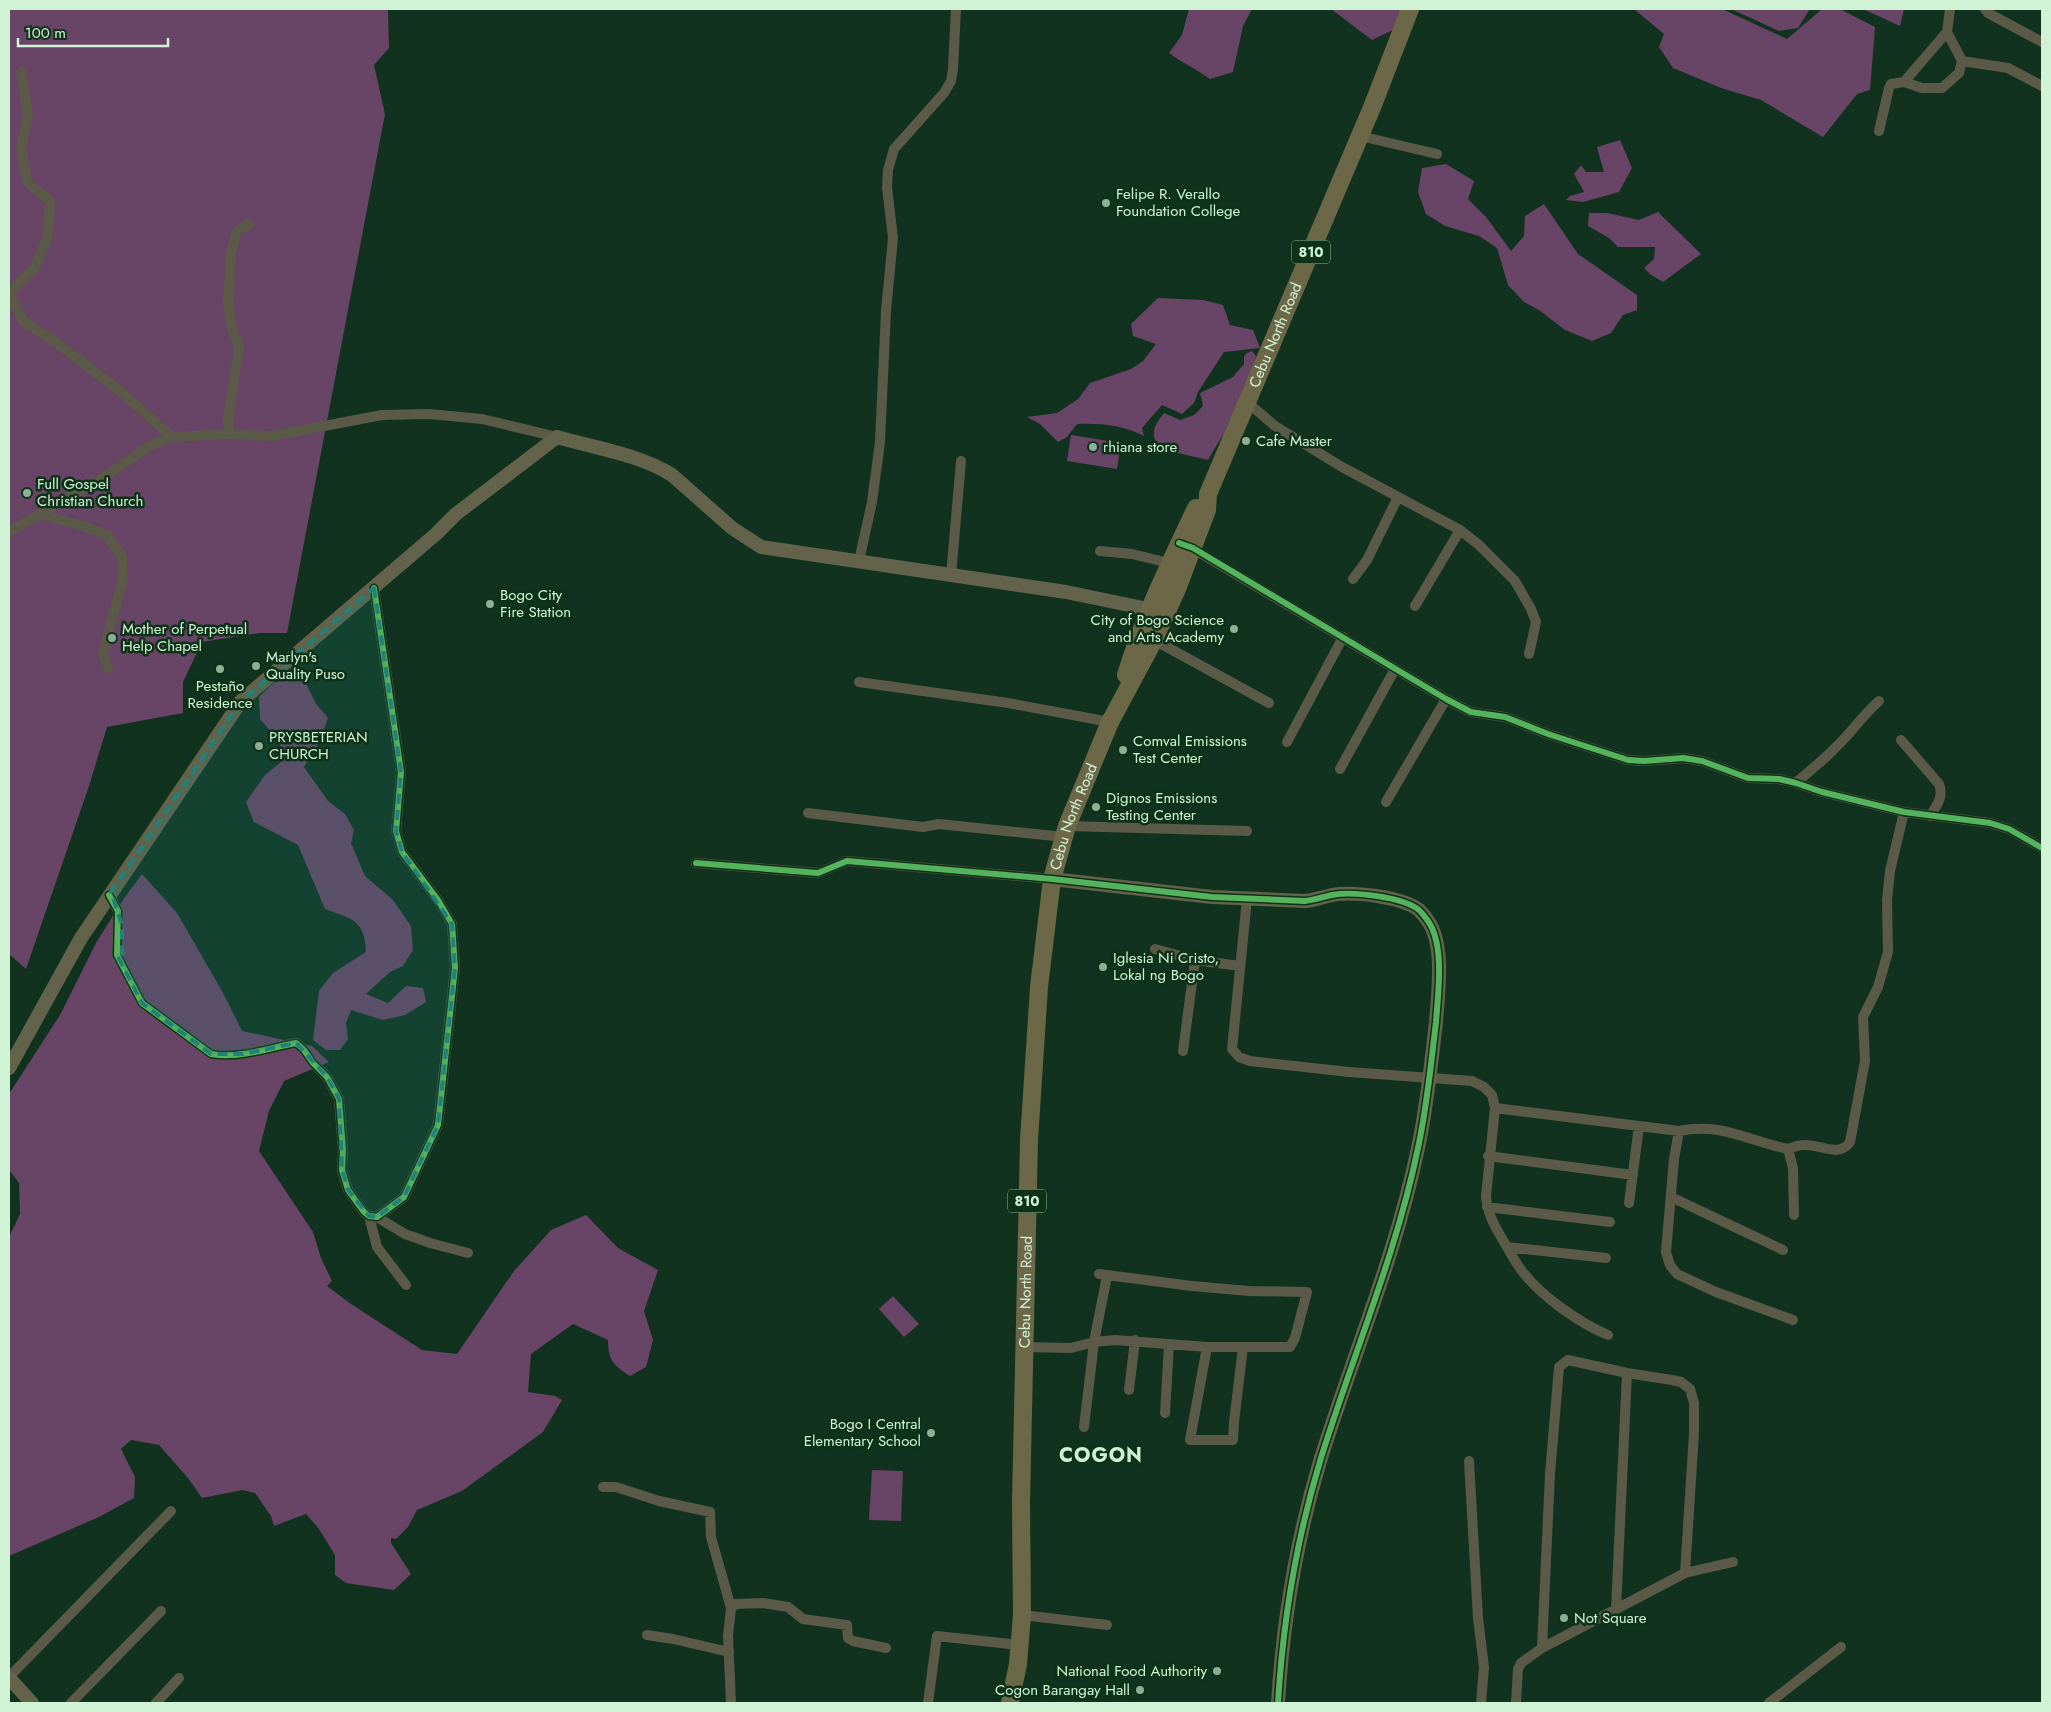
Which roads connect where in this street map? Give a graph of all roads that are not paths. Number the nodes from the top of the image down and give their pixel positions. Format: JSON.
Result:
{"nodes":[{"id":1,"x":956,"y":9,"type":"edge"},
{"id":2,"x":1410,"y":9,"type":"edge"},
{"id":3,"x":1950,"y":9,"type":"edge"},
{"id":4,"x":1985,"y":9,"type":"edge"},
{"id":5,"x":1947,"y":32,"type":"junction"},
{"id":6,"x":2042,"y":42,"type":"edge"},
{"id":7,"x":1962,"y":61,"type":"junction"},
{"id":8,"x":21,"y":72,"type":"dead end"},
{"id":9,"x":1904,"y":82,"type":"junction"},
{"id":10,"x":2042,"y":86,"type":"edge"},
{"id":11,"x":1879,"y":131,"type":"dead end"},
{"id":12,"x":1360,"y":136,"type":"junction"},
{"id":13,"x":1437,"y":154,"type":"dead end"},
{"id":14,"x":249,"y":224,"type":"dead end"},
{"id":15,"x":1247,"y":402,"type":"junction"},
{"id":16,"x":229,"y":434,"type":"junction"},
{"id":17,"x":172,"y":437,"type":"junction"},
{"id":18,"x":557,"y":437,"type":"junction"},
{"id":19,"x":961,"y":461,"type":"dead end"},
{"id":20,"x":1398,"y":497,"type":"junction"},
{"id":21,"x":40,"y":514,"type":"junction"},
{"id":22,"x":1460,"y":530,"type":"junction"},
{"id":23,"x":9,"y":532,"type":"edge"},
{"id":24,"x":1186,"y":545,"type":"junction"},
{"id":25,"x":1100,"y":550,"type":"dead end"},
{"id":26,"x":859,"y":561,"type":"junction"},
{"id":27,"x":1169,"y":563,"type":"junction"},
{"id":28,"x":951,"y":576,"type":"junction"},
{"id":29,"x":1353,"y":579,"type":"dead end"},
{"id":30,"x":374,"y":588,"type":"junction"},
{"id":31,"x":1157,"y":589,"type":"junction"},
{"id":32,"x":1174,"y":597,"type":"junction"},
{"id":33,"x":1415,"y":606,"type":"dead end"},
{"id":34,"x":1148,"y":609,"type":"junction"},
{"id":35,"x":1165,"y":617,"type":"junction"},
{"id":36,"x":1343,"y":637,"type":"junction"},
{"id":37,"x":1154,"y":640,"type":"junction"},
{"id":38,"x":1529,"y":654,"type":"dead end"},
{"id":39,"x":108,"y":668,"type":"dead end"},
{"id":40,"x":1396,"y":668,"type":"junction"},
{"id":41,"x":859,"y":682,"type":"dead end"},
{"id":42,"x":1446,"y":699,"type":"junction"},
{"id":43,"x":1879,"y":701,"type":"dead end"},
{"id":44,"x":1269,"y":703,"type":"dead end"},
{"id":45,"x":1113,"y":717,"type":"junction"},
{"id":46,"x":1901,"y":740,"type":"dead end"},
{"id":47,"x":1287,"y":742,"type":"dead end"},
{"id":48,"x":1340,"y":769,"type":"dead end"},
{"id":49,"x":1796,"y":783,"type":"junction"},
{"id":50,"x":1386,"y":802,"type":"dead end"},
{"id":51,"x":1904,"y":812,"type":"junction"},
{"id":52,"x":808,"y":813,"type":"dead end"},
{"id":53,"x":1930,"y":816,"type":"junction"},
{"id":54,"x":1066,"y":831,"type":"junction"},
{"id":55,"x":1247,"y":831,"type":"dead end"},
{"id":56,"x":2042,"y":848,"type":"edge"},
{"id":57,"x":696,"y":863,"type":"dead end"},
{"id":58,"x":1052,"y":879,"type":"junction"},
{"id":59,"x":110,"y":893,"type":"junction"},
{"id":60,"x":1247,"y":899,"type":"junction"},
{"id":61,"x":1155,"y":949,"type":"dead end"},
{"id":62,"x":1195,"y":960,"type":"junction"},
{"id":63,"x":1240,"y":966,"type":"junction"},
{"id":64,"x":1183,"y":1050,"type":"dead end"},
{"id":65,"x":9,"y":1068,"type":"edge"},
{"id":66,"x":1430,"y":1077,"type":"junction"},
{"id":67,"x":1495,"y":1108,"type":"junction"},
{"id":68,"x":1639,"y":1126,"type":"junction"},
{"id":69,"x":1679,"y":1131,"type":"junction"},
{"id":70,"x":1788,"y":1149,"type":"junction"},
{"id":71,"x":1488,"y":1156,"type":"junction"},
{"id":72,"x":1633,"y":1176,"type":"junction"},
{"id":73,"x":1671,"y":1197,"type":"junction"},
{"id":74,"x":1629,"y":1203,"type":"dead end"},
{"id":75,"x":1487,"y":1207,"type":"junction"},
{"id":76,"x":1794,"y":1215,"type":"dead end"},
{"id":77,"x":373,"y":1216,"type":"junction"},
{"id":78,"x":1610,"y":1222,"type":"dead end"},
{"id":79,"x":1507,"y":1247,"type":"junction"},
{"id":80,"x":1783,"y":1250,"type":"dead end"},
{"id":81,"x":468,"y":1253,"type":"dead end"},
{"id":82,"x":1606,"y":1258,"type":"dead end"},
{"id":83,"x":406,"y":1285,"type":"dead end"},
{"id":84,"x":1793,"y":1320,"type":"dead end"},
{"id":85,"x":1608,"y":1335,"type":"dead end"},
{"id":86,"x":1135,"y":1340,"type":"junction"},
{"id":87,"x":1094,"y":1342,"type":"junction"},
{"id":88,"x":1170,"y":1345,"type":"junction"},
{"id":89,"x":1024,"y":1346,"type":"junction"},
{"id":90,"x":1207,"y":1347,"type":"junction"},
{"id":91,"x":1243,"y":1347,"type":"junction"},
{"id":92,"x":1627,"y":1373,"type":"junction"},
{"id":93,"x":1130,"y":1390,"type":"dead end"},
{"id":94,"x":1165,"y":1413,"type":"dead end"},
{"id":95,"x":1084,"y":1427,"type":"dead end"},
{"id":96,"x":1469,"y":1461,"type":"dead end"},
{"id":97,"x":603,"y":1487,"type":"dead end"},
{"id":98,"x":171,"y":1511,"type":"dead end"},
{"id":99,"x":1733,"y":1562,"type":"dead end"},
{"id":100,"x":1685,"y":1573,"type":"junction"},
{"id":101,"x":731,"y":1608,"type":"junction"},
{"id":102,"x":1616,"y":1609,"type":"junction"},
{"id":103,"x":161,"y":1611,"type":"dead end"},
{"id":104,"x":1022,"y":1615,"type":"junction"},
{"id":105,"x":1107,"y":1624,"type":"dead end"},
{"id":106,"x":647,"y":1635,"type":"dead end"},
{"id":107,"x":1019,"y":1645,"type":"junction"},
{"id":108,"x":1841,"y":1647,"type":"dead end"},
{"id":109,"x":886,"y":1648,"type":"dead end"},
{"id":110,"x":1542,"y":1648,"type":"junction"},
{"id":111,"x":729,"y":1652,"type":"junction"},
{"id":112,"x":9,"y":1678,"type":"edge"},
{"id":113,"x":179,"y":1678,"type":"dead end"},
{"id":114,"x":32,"y":1703,"type":"edge"},
{"id":115,"x":70,"y":1703,"type":"edge"},
{"id":116,"x":156,"y":1703,"type":"edge"},
{"id":117,"x":731,"y":1703,"type":"edge"},
{"id":118,"x":928,"y":1703,"type":"edge"},
{"id":119,"x":1010,"y":1703,"type":"edge"},
{"id":120,"x":1278,"y":1703,"type":"edge"},
{"id":121,"x":1481,"y":1703,"type":"edge"},
{"id":122,"x":1516,"y":1703,"type":"edge"},
{"id":123,"x":1769,"y":1703,"type":"edge"}],
"edges":[{"from":1,"to":26,"type":"street"},
{"from":2,"to":12,"type":"highway","name":"Cebu North Road","number":"810"},
{"from":3,"to":5,"type":"street"},
{"from":4,"to":6,"type":"street"},
{"from":5,"to":7,"type":"street"},
{"from":5,"to":9,"type":"street"},
{"from":7,"to":9,"type":"street"},
{"from":7,"to":10,"type":"street"},
{"from":8,"to":17,"type":"street"},
{"from":9,"to":11,"type":"street"},
{"from":12,"to":13,"type":"street"},
{"from":12,"to":15,"type":"highway","name":"Cebu North Road","number":"810"},
{"from":14,"to":16,"type":"street"},
{"from":15,"to":20,"type":"street"},
{"from":15,"to":24,"type":"highway","name":"Cebu North Road","number":"810"},
{"from":16,"to":17,"type":"street"},
{"from":16,"to":18,"type":"street"},
{"from":17,"to":21,"type":"street"},
{"from":18,"to":26,"type":"main road"},
{"from":18,"to":30,"type":"main road"},
{"from":19,"to":28,"type":"street"},
{"from":20,"to":22,"type":"street"},
{"from":20,"to":29,"type":"street"},
{"from":21,"to":23,"type":"street"},
{"from":21,"to":39,"type":"street"},
{"from":22,"to":33,"type":"street"},
{"from":22,"to":38,"type":"street"},
{"from":24,"to":27,"type":"highway","name":"Cebu North Road","number":"810"},
{"from":24,"to":32,"type":"highway","name":"Cebu North Road","number":"810"},
{"from":24,"to":36,"type":"street"},
{"from":25,"to":27,"type":"street"},
{"from":26,"to":28,"type":"main road"},
{"from":27,"to":31,"type":"highway","name":"Cebu North Road","number":"810"},
{"from":28,"to":34,"type":"main road"},
{"from":30,"to":59,"type":"main road"},
{"from":30,"to":77,"type":"street"},
{"from":31,"to":32,"type":"highway"},
{"from":31,"to":34,"type":"highway","name":"Cebu North Road","number":"810"},
{"from":32,"to":35,"type":"highway","name":"Cebu North Road","number":"810"},
{"from":34,"to":35,"type":"main road"},
{"from":34,"to":45,"type":"highway","name":"Cebu North Road","number":"810"},
{"from":35,"to":37,"type":"highway","name":"Cebu North Road","number":"810"},
{"from":36,"to":40,"type":"street"},
{"from":36,"to":47,"type":"street"},
{"from":37,"to":44,"type":"street"},
{"from":37,"to":45,"type":"highway","name":"Cebu North Road","number":"810"},
{"from":40,"to":42,"type":"street"},
{"from":40,"to":48,"type":"street"},
{"from":41,"to":45,"type":"street"},
{"from":42,"to":49,"type":"street"},
{"from":42,"to":50,"type":"street"},
{"from":43,"to":49,"type":"street"},
{"from":45,"to":54,"type":"highway","name":"Cebu North Road","number":"810"},
{"from":46,"to":53,"type":"street"},
{"from":49,"to":51,"type":"street"},
{"from":51,"to":53,"type":"street"},
{"from":51,"to":70,"type":"street"},
{"from":52,"to":54,"type":"street"},
{"from":53,"to":56,"type":"street"},
{"from":54,"to":55,"type":"street"},
{"from":54,"to":58,"type":"highway","name":"Cebu North Road","number":"810"},
{"from":57,"to":58,"type":"street"},
{"from":58,"to":60,"type":"main road"},
{"from":58,"to":89,"type":"highway","name":"Cebu North Road","number":"810"},
{"from":59,"to":65,"type":"main road"},
{"from":59,"to":77,"type":"street"},
{"from":60,"to":63,"type":"street"},
{"from":60,"to":66,"type":"main road"},
{"from":61,"to":62,"type":"street"},
{"from":62,"to":63,"type":"street"},
{"from":62,"to":64,"type":"street"},
{"from":63,"to":66,"type":"street"},
{"from":66,"to":67,"type":"street"},
{"from":66,"to":120,"type":"main road"},
{"from":67,"to":68,"type":"street"},
{"from":67,"to":71,"type":"street"},
{"from":68,"to":69,"type":"street"},
{"from":68,"to":72,"type":"street"},
{"from":69,"to":70,"type":"street"},
{"from":69,"to":73,"type":"street"},
{"from":70,"to":76,"type":"street"},
{"from":71,"to":72,"type":"street"},
{"from":71,"to":75,"type":"street"},
{"from":72,"to":74,"type":"street"},
{"from":73,"to":80,"type":"street"},
{"from":73,"to":84,"type":"street"},
{"from":75,"to":78,"type":"street"},
{"from":75,"to":79,"type":"street"},
{"from":77,"to":81,"type":"street"},
{"from":77,"to":83,"type":"street"},
{"from":79,"to":82,"type":"street"},
{"from":79,"to":85,"type":"street"},
{"from":86,"to":87,"type":"street"},
{"from":86,"to":88,"type":"street"},
{"from":86,"to":93,"type":"street"},
{"from":87,"to":89,"type":"street"},
{"from":87,"to":91,"type":"street"},
{"from":87,"to":95,"type":"street"},
{"from":88,"to":90,"type":"street"},
{"from":88,"to":94,"type":"street"},
{"from":89,"to":104,"type":"highway","name":"Cebu North Road","number":"810"},
{"from":90,"to":91,"type":"street"},
{"from":90,"to":91,"type":"street"},
{"from":92,"to":100,"type":"street"},
{"from":92,"to":102,"type":"street"},
{"from":92,"to":110,"type":"street"},
{"from":96,"to":121,"type":"street"},
{"from":97,"to":101,"type":"street"},
{"from":98,"to":112,"type":"street"},
{"from":99,"to":100,"type":"street"},
{"from":100,"to":102,"type":"street"},
{"from":101,"to":109,"type":"street"},
{"from":101,"to":111,"type":"street"},
{"from":102,"to":110,"type":"street"},
{"from":103,"to":115,"type":"street"},
{"from":104,"to":105,"type":"street"},
{"from":104,"to":107,"type":"highway","name":"Cebu North Road","number":"810"},
{"from":106,"to":111,"type":"street"},
{"from":107,"to":118,"type":"street"},
{"from":107,"to":119,"type":"highway","name":"Cebu North Road","number":"810"},
{"from":108,"to":123,"type":"street"},
{"from":110,"to":122,"type":"street"},
{"from":111,"to":117,"type":"street"},
{"from":112,"to":114,"type":"main road"},
{"from":113,"to":116,"type":"street"}]}
